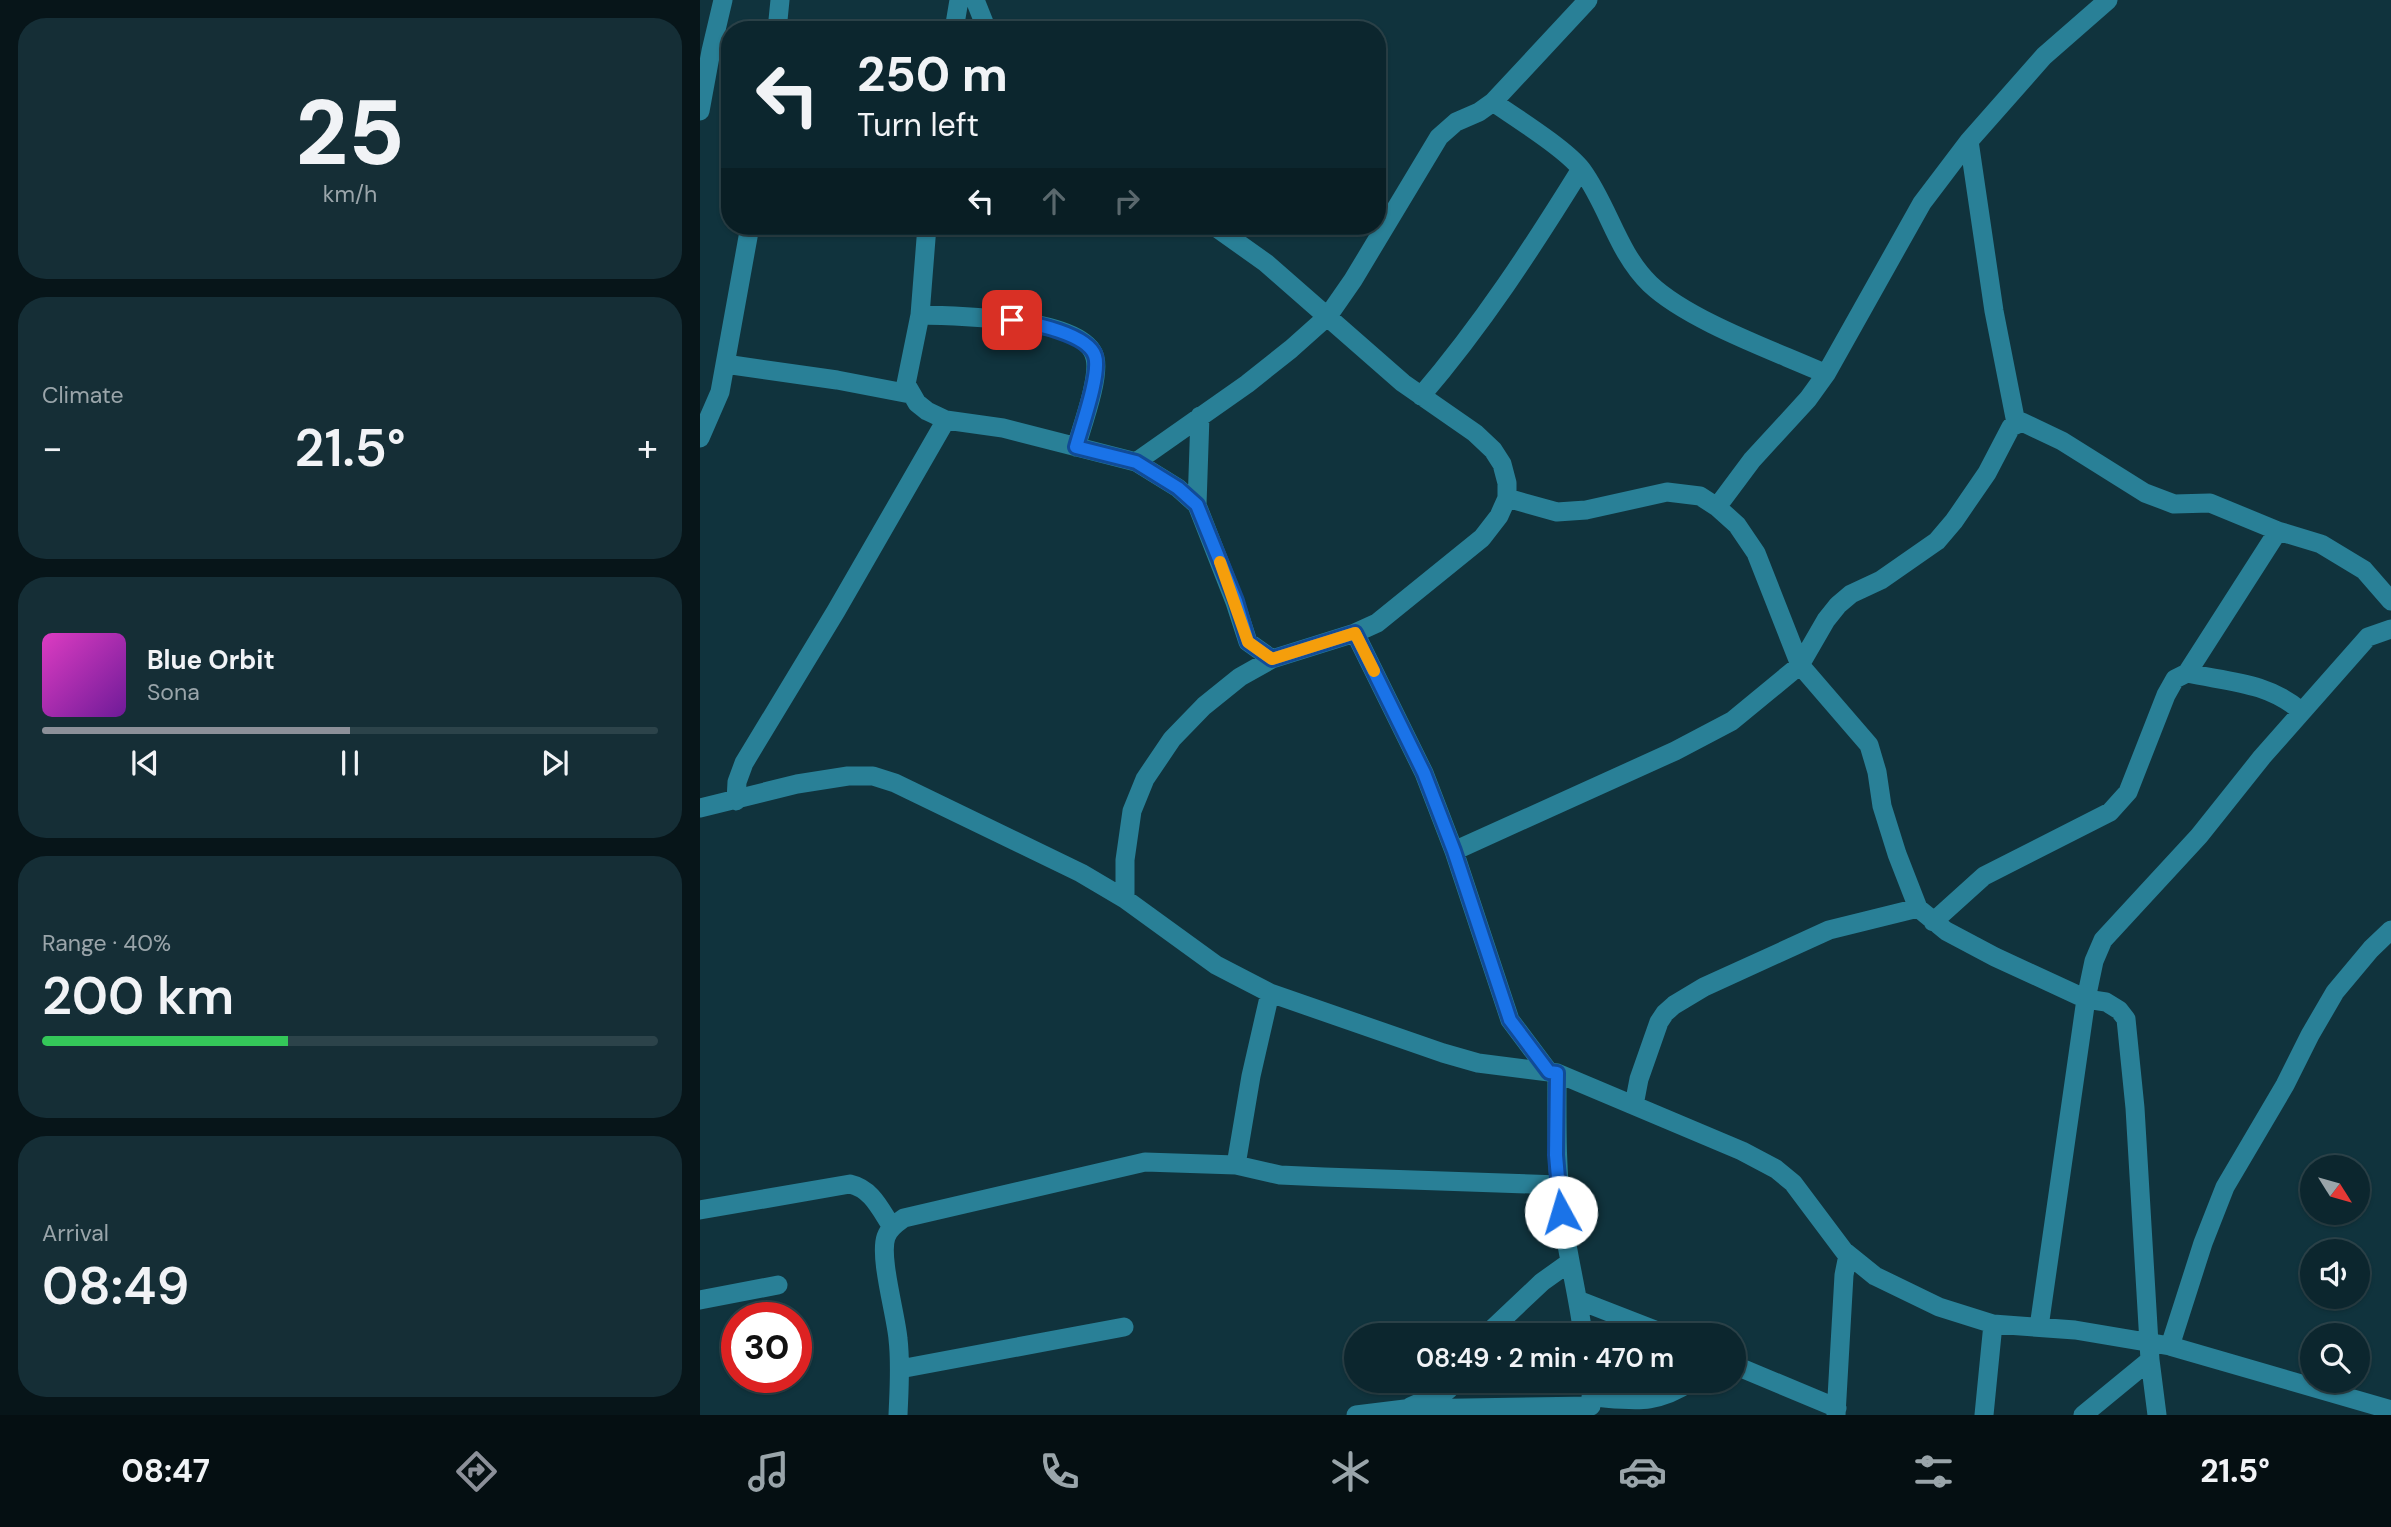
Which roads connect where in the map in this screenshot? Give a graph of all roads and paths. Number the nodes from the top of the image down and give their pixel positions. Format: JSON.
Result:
{"nodes":[{"id":1,"x":723,"y":0,"type":"edge"},
{"id":2,"x":780,"y":0,"type":"edge"},
{"id":3,"x":959,"y":0,"type":"edge"},
{"id":4,"x":975,"y":0,"type":"edge"},
{"id":5,"x":1588,"y":0,"type":"edge"},
{"id":6,"x":2108,"y":0,"type":"edge"},
{"id":7,"x":778,"y":21,"type":"edge"},
{"id":8,"x":956,"y":21,"type":"edge"},
{"id":9,"x":983,"y":21,"type":"edge"},
{"id":10,"x":1493,"y":102,"type":"junction"},
{"id":11,"x":700,"y":111,"type":"edge"},
{"id":12,"x":1969,"y":141,"type":"junction"},
{"id":13,"x":1581,"y":169,"type":"junction"},
{"id":14,"x":1386,"y":226,"type":"edge"},
{"id":15,"x":748,"y":235,"type":"edge"},
{"id":16,"x":926,"y":235,"type":"edge"},
{"id":17,"x":1227,"y":235,"type":"edge"},
{"id":18,"x":1380,"y":235,"type":"edge"},
{"id":19,"x":920,"y":315,"type":"junction"},
{"id":20,"x":1328,"y":316,"type":"junction"},
{"id":21,"x":725,"y":364,"type":"junction"},
{"id":22,"x":1826,"y":374,"type":"junction"},
{"id":23,"x":910,"y":394,"type":"junction"},
{"id":24,"x":1421,"y":396,"type":"junction"},
{"id":25,"x":1200,"y":416,"type":"junction"},
{"id":26,"x":946,"y":420,"type":"junction"},
{"id":27,"x":2016,"y":423,"type":"junction"},
{"id":28,"x":700,"y":438,"type":"edge"},
{"id":29,"x":1076,"y":447,"type":"junction"},
{"id":30,"x":1136,"y":462,"type":"junction"},
{"id":31,"x":1507,"y":498,"type":"junction"},
{"id":32,"x":1197,"y":505,"type":"junction"},
{"id":33,"x":1717,"y":507,"type":"junction"},
{"id":34,"x":2278,"y":531,"type":"junction"},
{"id":35,"x":2391,"y":601,"type":"edge"},
{"id":36,"x":2391,"y":629,"type":"edge"},
{"id":37,"x":1355,"y":633,"type":"junction"},
{"id":38,"x":1248,"y":642,"type":"junction"},
{"id":39,"x":1272,"y":659,"type":"junction"},
{"id":40,"x":1800,"y":665,"type":"junction"},
{"id":41,"x":2187,"y":673,"type":"junction"},
{"id":42,"x":1240,"y":677,"type":"junction"},
{"id":43,"x":2301,"y":711,"type":"junction"},
{"id":44,"x":736,"y":801,"type":"junction"},
{"id":45,"x":700,"y":808,"type":"edge"},
{"id":46,"x":1454,"y":851,"type":"junction"},
{"id":47,"x":1125,"y":899,"type":"junction"},
{"id":48,"x":1918,"y":908,"type":"junction"},
{"id":49,"x":1933,"y":922,"type":"junction"},
{"id":50,"x":2391,"y":930,"type":"edge"},
{"id":51,"x":1270,"y":993,"type":"junction"},
{"id":52,"x":2086,"y":999,"type":"junction"},
{"id":53,"x":1553,"y":1073,"type":"junction"},
{"id":54,"x":1634,"y":1104,"type":"junction"},
{"id":55,"x":1236,"y":1165,"type":"junction"},
{"id":56,"x":1559,"y":1185,"type":"junction"},
{"id":57,"x":700,"y":1210,"type":"edge"},
{"id":58,"x":892,"y":1227,"type":"junction"},
{"id":59,"x":1848,"y":1255,"type":"junction"},
{"id":60,"x":1570,"y":1262,"type":"junction"},
{"id":61,"x":778,"y":1285,"type":"dead end"},
{"id":62,"x":700,"y":1300,"type":"edge"},
{"id":63,"x":1578,"y":1300,"type":"junction"},
{"id":64,"x":1499,"y":1323,"type":"edge"},
{"id":65,"x":1581,"y":1323,"type":"edge"},
{"id":66,"x":1637,"y":1323,"type":"edge"},
{"id":67,"x":1993,"y":1324,"type":"junction"},
{"id":68,"x":1124,"y":1327,"type":"dead end"},
{"id":69,"x":2039,"y":1327,"type":"junction"},
{"id":70,"x":2170,"y":1346,"type":"junction"},
{"id":71,"x":2149,"y":1351,"type":"junction"},
{"id":72,"x":900,"y":1369,"type":"junction"},
{"id":73,"x":1746,"y":1371,"type":"edge"},
{"id":74,"x":1441,"y":1393,"type":"edge"},
{"id":75,"x":1673,"y":1393,"type":"edge"},
{"id":76,"x":1590,"y":1404,"type":"edge"},
{"id":77,"x":1405,"y":1409,"type":"junction"},
{"id":78,"x":2391,"y":1410,"type":"edge"},
{"id":79,"x":1836,"y":1412,"type":"edge"},
{"id":80,"x":898,"y":1415,"type":"edge"},
{"id":81,"x":1356,"y":1415,"type":"edge"},
{"id":82,"x":1984,"y":1415,"type":"edge"},
{"id":83,"x":2083,"y":1415,"type":"edge"},
{"id":84,"x":2157,"y":1415,"type":"edge"}],
"edges":[{"from":1,"to":11,"type":"street"},
{"from":2,"to":7,"type":"street"},
{"from":3,"to":8,"type":"street"},
{"from":4,"to":9,"type":"street"},
{"from":5,"to":10,"type":"street"},
{"from":6,"to":12,"type":"street"},
{"from":10,"to":13,"type":"street"},
{"from":10,"to":14,"type":"street"},
{"from":12,"to":22,"type":"street"},
{"from":12,"to":27,"type":"street"},
{"from":13,"to":22,"type":"street"},
{"from":13,"to":24,"type":"street"},
{"from":15,"to":21,"type":"street"},
{"from":16,"to":19,"type":"street"},
{"from":17,"to":20,"type":"street"},
{"from":18,"to":20,"type":"street"},
{"from":19,"to":23,"type":"street"},
{"from":19,"to":29,"type":"street"},
{"from":20,"to":24,"type":"street"},
{"from":20,"to":25,"type":"street"},
{"from":21,"to":23,"type":"street"},
{"from":21,"to":28,"type":"street"},
{"from":22,"to":33,"type":"street"},
{"from":23,"to":26,"type":"street"},
{"from":24,"to":31,"type":"street"},
{"from":25,"to":30,"type":"street"},
{"from":25,"to":32,"type":"street"},
{"from":26,"to":29,"type":"street"},
{"from":26,"to":44,"type":"street"},
{"from":27,"to":34,"type":"street"},
{"from":27,"to":40,"type":"street"},
{"from":29,"to":30,"type":"street"},
{"from":30,"to":32,"type":"street"},
{"from":31,"to":33,"type":"street"},
{"from":31,"to":37,"type":"street"},
{"from":32,"to":38,"type":"street"},
{"from":33,"to":40,"type":"street"},
{"from":34,"to":35,"type":"street"},
{"from":34,"to":41,"type":"street"},
{"from":36,"to":43,"type":"street"},
{"from":37,"to":39,"type":"street"},
{"from":37,"to":46,"type":"street"},
{"from":38,"to":39,"type":"street"},
{"from":38,"to":42,"type":"street"},
{"from":39,"to":42,"type":"street"},
{"from":40,"to":46,"type":"street"},
{"from":40,"to":48,"type":"street"},
{"from":41,"to":43,"type":"street"},
{"from":41,"to":49,"type":"street"},
{"from":42,"to":47,"type":"street"},
{"from":43,"to":52,"type":"street"},
{"from":44,"to":45,"type":"street"},
{"from":44,"to":47,"type":"street"},
{"from":46,"to":53,"type":"street"},
{"from":47,"to":51,"type":"street"},
{"from":48,"to":49,"type":"street"},
{"from":48,"to":54,"type":"street"},
{"from":49,"to":52,"type":"street"},
{"from":50,"to":70,"type":"street"},
{"from":51,"to":53,"type":"street"},
{"from":51,"to":55,"type":"street"},
{"from":52,"to":69,"type":"street"},
{"from":52,"to":71,"type":"street"},
{"from":53,"to":54,"type":"street"},
{"from":53,"to":56,"type":"street"},
{"from":54,"to":59,"type":"street"},
{"from":55,"to":56,"type":"street"},
{"from":55,"to":58,"type":"street"},
{"from":56,"to":60,"type":"street"},
{"from":57,"to":58,"type":"street"},
{"from":58,"to":72,"type":"street"},
{"from":59,"to":67,"type":"street"},
{"from":59,"to":79,"type":"street"},
{"from":60,"to":63,"type":"street"},
{"from":60,"to":64,"type":"street"},
{"from":61,"to":62,"type":"street"},
{"from":63,"to":65,"type":"street"},
{"from":63,"to":66,"type":"street"},
{"from":67,"to":69,"type":"street"},
{"from":67,"to":82,"type":"street"},
{"from":68,"to":72,"type":"street"},
{"from":69,"to":71,"type":"street"},
{"from":70,"to":71,"type":"street"},
{"from":70,"to":78,"type":"street"},
{"from":71,"to":83,"type":"street"},
{"from":71,"to":84,"type":"street"},
{"from":72,"to":80,"type":"street"},
{"from":73,"to":79,"type":"street"},
{"from":74,"to":77,"type":"street"},
{"from":75,"to":76,"type":"street"},
{"from":76,"to":77,"type":"street"},
{"from":77,"to":81,"type":"street"}]}
